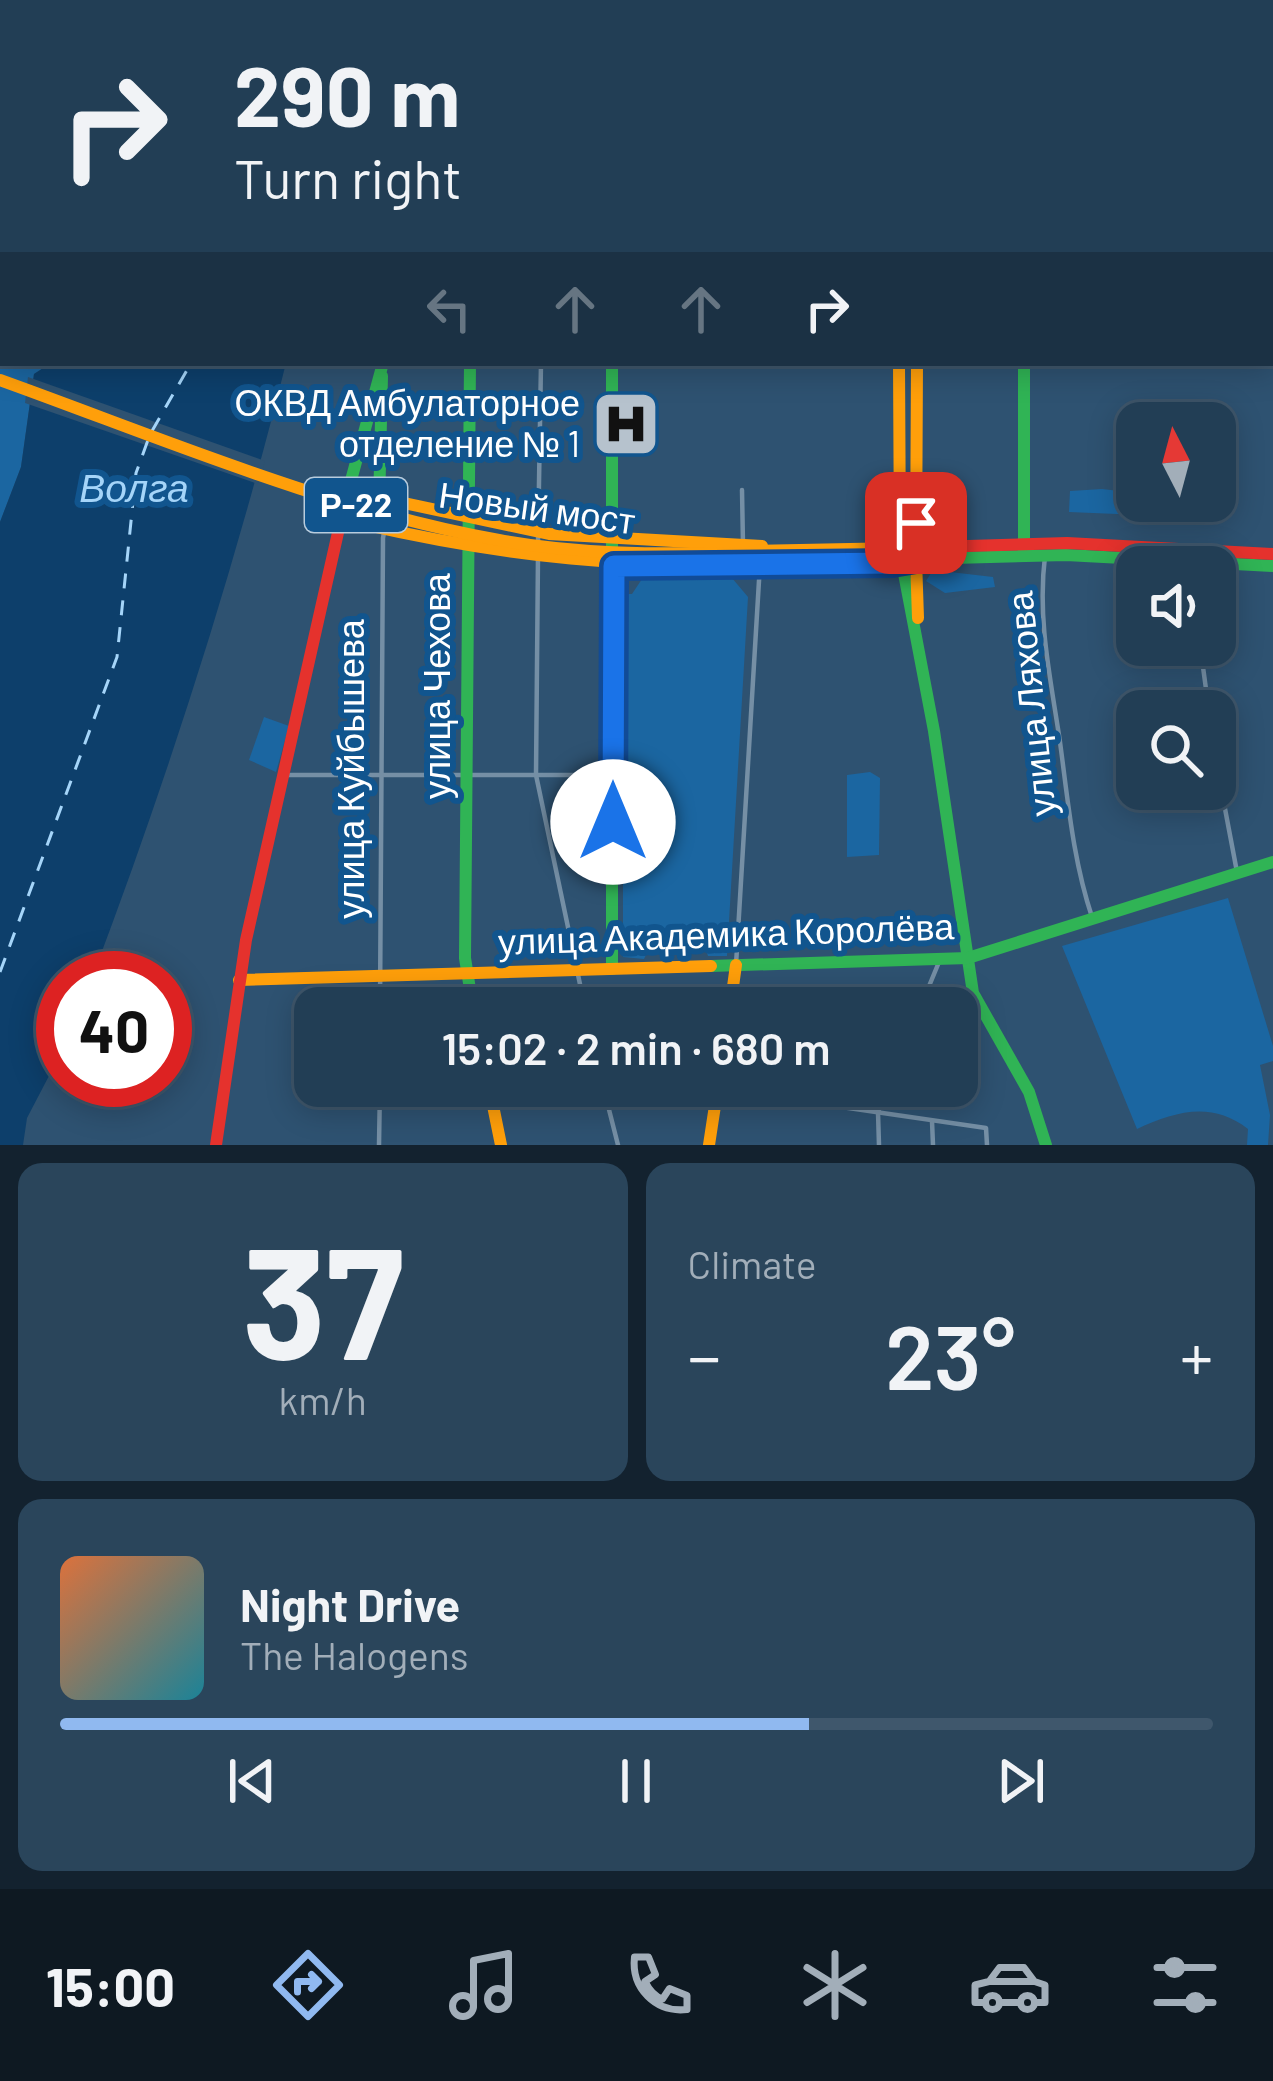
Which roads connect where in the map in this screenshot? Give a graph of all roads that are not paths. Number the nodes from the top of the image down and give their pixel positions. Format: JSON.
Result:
{"nodes":[{"id":1,"x":470,"y":366,"type":"edge"},
{"id":2,"x":541,"y":366,"type":"edge"},
{"id":3,"x":612,"y":366,"type":"edge"},
{"id":4,"x":899,"y":366,"type":"edge"},
{"id":5,"x":917,"y":366,"type":"edge"},
{"id":6,"x":1024,"y":366,"type":"edge"},
{"id":7,"x":382,"y":370,"type":"edge"},
{"id":8,"x":0,"y":380,"type":"edge"},
{"id":9,"x":898,"y":483,"type":"junction"},
{"id":10,"x":917,"y":483,"type":"junction"},
{"id":11,"x":742,"y":490,"type":"dead end"},
{"id":12,"x":381,"y":501,"type":"junction"},
{"id":13,"x":344,"y":504,"type":"junction"},
{"id":14,"x":469,"y":520,"type":"junction"},
{"id":15,"x":359,"y":524,"type":"junction"},
{"id":16,"x":384,"y":530,"type":"junction"},
{"id":17,"x":538,"y":532,"type":"junction"},
{"id":18,"x":612,"y":538,"type":"junction"},
{"id":19,"x":743,"y":545,"type":"junction"},
{"id":20,"x":468,"y":549,"type":"junction"},
{"id":21,"x":1024,"y":549,"type":"junction"},
{"id":22,"x":334,"y":550,"type":"junction"},
{"id":23,"x":788,"y":554,"type":"junction"},
{"id":24,"x":909,"y":554,"type":"junction"},
{"id":25,"x":1045,"y":554,"type":"junction"},
{"id":26,"x":1116,"y":554,"type":"edge"},
{"id":27,"x":1273,"y":554,"type":"edge"},
{"id":28,"x":1116,"y":557,"type":"edge"},
{"id":29,"x":1236,"y":557,"type":"edge"},
{"id":30,"x":538,"y":560,"type":"junction"},
{"id":31,"x":1236,"y":562,"type":"edge"},
{"id":32,"x":760,"y":563,"type":"junction"},
{"id":33,"x":614,"y":566,"type":"junction"},
{"id":34,"x":1273,"y":566,"type":"edge"},
{"id":35,"x":286,"y":775,"type":"junction"},
{"id":36,"x":381,"y":775,"type":"junction"},
{"id":37,"x":536,"y":775,"type":"junction"},
{"id":38,"x":613,"y":775,"type":"junction"},
{"id":39,"x":466,"y":776,"type":"junction"},
{"id":40,"x":1225,"y":810,"type":"edge"},
{"id":41,"x":1273,"y":862,"type":"edge"},
{"id":42,"x":1237,"y":872,"type":"junction"},
{"id":43,"x":1092,"y":917,"type":"junction"},
{"id":44,"x":968,"y":958,"type":"junction"},
{"id":45,"x":939,"y":962,"type":"junction"},
{"id":46,"x":736,"y":965,"type":"junction"},
{"id":47,"x":577,"y":968,"type":"junction"},
{"id":48,"x":613,"y":969,"type":"junction"},
{"id":49,"x":466,"y":972,"type":"junction"},
{"id":50,"x":381,"y":976,"type":"junction"},
{"id":51,"x":239,"y":980,"type":"junction"},
{"id":52,"x":381,"y":987,"type":"edge"},
{"id":53,"x":469,"y":987,"type":"edge"},
{"id":54,"x":581,"y":987,"type":"edge"},
{"id":55,"x":733,"y":987,"type":"edge"},
{"id":56,"x":929,"y":987,"type":"edge"},
{"id":57,"x":380,"y":1107,"type":"edge"},
{"id":58,"x":493,"y":1107,"type":"edge"},
{"id":59,"x":608,"y":1107,"type":"edge"},
{"id":60,"x":715,"y":1107,"type":"edge"},
{"id":61,"x":845,"y":1107,"type":"edge"},
{"id":62,"x":880,"y":1107,"type":"edge"},
{"id":63,"x":878,"y":1112,"type":"junction"},
{"id":64,"x":932,"y":1121,"type":"junction"},
{"id":65,"x":216,"y":1145,"type":"edge"},
{"id":66,"x":380,"y":1145,"type":"edge"},
{"id":67,"x":501,"y":1145,"type":"edge"},
{"id":68,"x":618,"y":1145,"type":"edge"},
{"id":69,"x":710,"y":1145,"type":"edge"},
{"id":70,"x":879,"y":1145,"type":"edge"},
{"id":71,"x":933,"y":1145,"type":"edge"},
{"id":72,"x":987,"y":1145,"type":"edge"},
{"id":73,"x":1046,"y":1145,"type":"edge"}],
"edges":[{"from":1,"to":14,"type":"main road","name":"улица Чехова"},
{"from":2,"to":17,"type":"street"},
{"from":3,"to":18,"type":"main road"},
{"from":4,"to":9,"type":"main road"},
{"from":5,"to":10,"type":"main road"},
{"from":6,"to":21,"type":"main road"},
{"from":7,"to":12,"type":"main road"},
{"from":7,"to":13,"type":"main road"},
{"from":8,"to":23,"type":"main road","name":"Новый мост","number":"Р-22","bridge":true},
{"from":9,"to":10,"type":"main road"},
{"from":9,"to":24,"type":"main road"},
{"from":10,"to":24,"type":"main road"},
{"from":11,"to":19,"type":"street"},
{"from":12,"to":13,"type":"main road"},
{"from":12,"to":14,"type":"main road"},
{"from":12,"to":15,"type":"main road"},
{"from":12,"to":16,"type":"street","name":"улица Куйбышева"},
{"from":13,"to":15,"type":"main road"},
{"from":13,"to":22,"type":"main road"},
{"from":14,"to":17,"type":"main road"},
{"from":14,"to":20,"type":"main road","name":"улица Чехова"},
{"from":15,"to":16,"type":"main road"},
{"from":15,"to":22,"type":"main road"},
{"from":16,"to":20,"type":"main road"},
{"from":16,"to":36,"type":"street","name":"улица Куйбышева"},
{"from":17,"to":18,"type":"main road"},
{"from":17,"to":30,"type":"street"},
{"from":18,"to":19,"type":"main road"},
{"from":18,"to":33,"type":"main road"},
{"from":19,"to":23,"type":"main road"},
{"from":20,"to":30,"type":"main road"},
{"from":20,"to":39,"type":"main road","name":"улица Чехова"},
{"from":21,"to":24,"type":"main road"},
{"from":21,"to":25,"type":"main road"},
{"from":21,"to":26,"type":"main road"},
{"from":22,"to":35,"type":"main road"},
{"from":23,"to":24,"type":"main road"},
{"from":23,"to":32,"type":"main road"},
{"from":24,"to":44,"type":"main road"},
{"from":25,"to":28,"type":"main road"},
{"from":25,"to":43,"type":"street","name":"улица Ляхова"},
{"from":27,"to":29,"type":"main road"},
{"from":30,"to":33,"type":"main road"},
{"from":30,"to":37,"type":"street"},
{"from":31,"to":34,"type":"main road"},
{"from":32,"to":33,"type":"main road"},
{"from":32,"to":46,"type":"street"},
{"from":33,"to":38,"type":"main road"},
{"from":35,"to":36,"type":"street"},
{"from":35,"to":51,"type":"main road"},
{"from":36,"to":39,"type":"street"},
{"from":36,"to":50,"type":"street","name":"улица Куйбышева"},
{"from":37,"to":38,"type":"street"},
{"from":37,"to":39,"type":"street"},
{"from":37,"to":47,"type":"street"},
{"from":38,"to":48,"type":"main road"},
{"from":39,"to":49,"type":"main road","name":"улица Чехова"},
{"from":40,"to":42,"type":"street"},
{"from":41,"to":42,"type":"main road","name":"улица Академика Королёва"},
{"from":42,"to":43,"type":"main road","name":"улица Академика Королёва"},
{"from":43,"to":44,"type":"main road","name":"улица Академика Королёва"},
{"from":44,"to":45,"type":"main road","name":"улица Академика Королёва"},
{"from":44,"to":73,"type":"main road"},
{"from":45,"to":46,"type":"main road","name":"улица Академика Королёва"},
{"from":45,"to":56,"type":"street"},
{"from":46,"to":48,"type":"main road","name":"улица Академика Королёва"},
{"from":46,"to":55,"type":"main road"},
{"from":47,"to":48,"type":"main road","name":"улица Академика Королёва"},
{"from":47,"to":49,"type":"main road","name":"улица Академика Королёва"},
{"from":47,"to":54,"type":"street"},
{"from":49,"to":50,"type":"main road","name":"улица Академика Королёва"},
{"from":49,"to":53,"type":"main road","name":"улица Чехова"},
{"from":50,"to":51,"type":"main road","name":"улица Академика Королёва"},
{"from":50,"to":52,"type":"street","name":"улица Куйбышева"},
{"from":51,"to":65,"type":"main road"},
{"from":57,"to":66,"type":"street"},
{"from":58,"to":67,"type":"main road"},
{"from":59,"to":68,"type":"street"},
{"from":60,"to":69,"type":"main road"},
{"from":61,"to":63,"type":"street"},
{"from":62,"to":63,"type":"street"},
{"from":63,"to":64,"type":"street"},
{"from":63,"to":70,"type":"street"},
{"from":64,"to":71,"type":"street"},
{"from":64,"to":72,"type":"street"}]}
